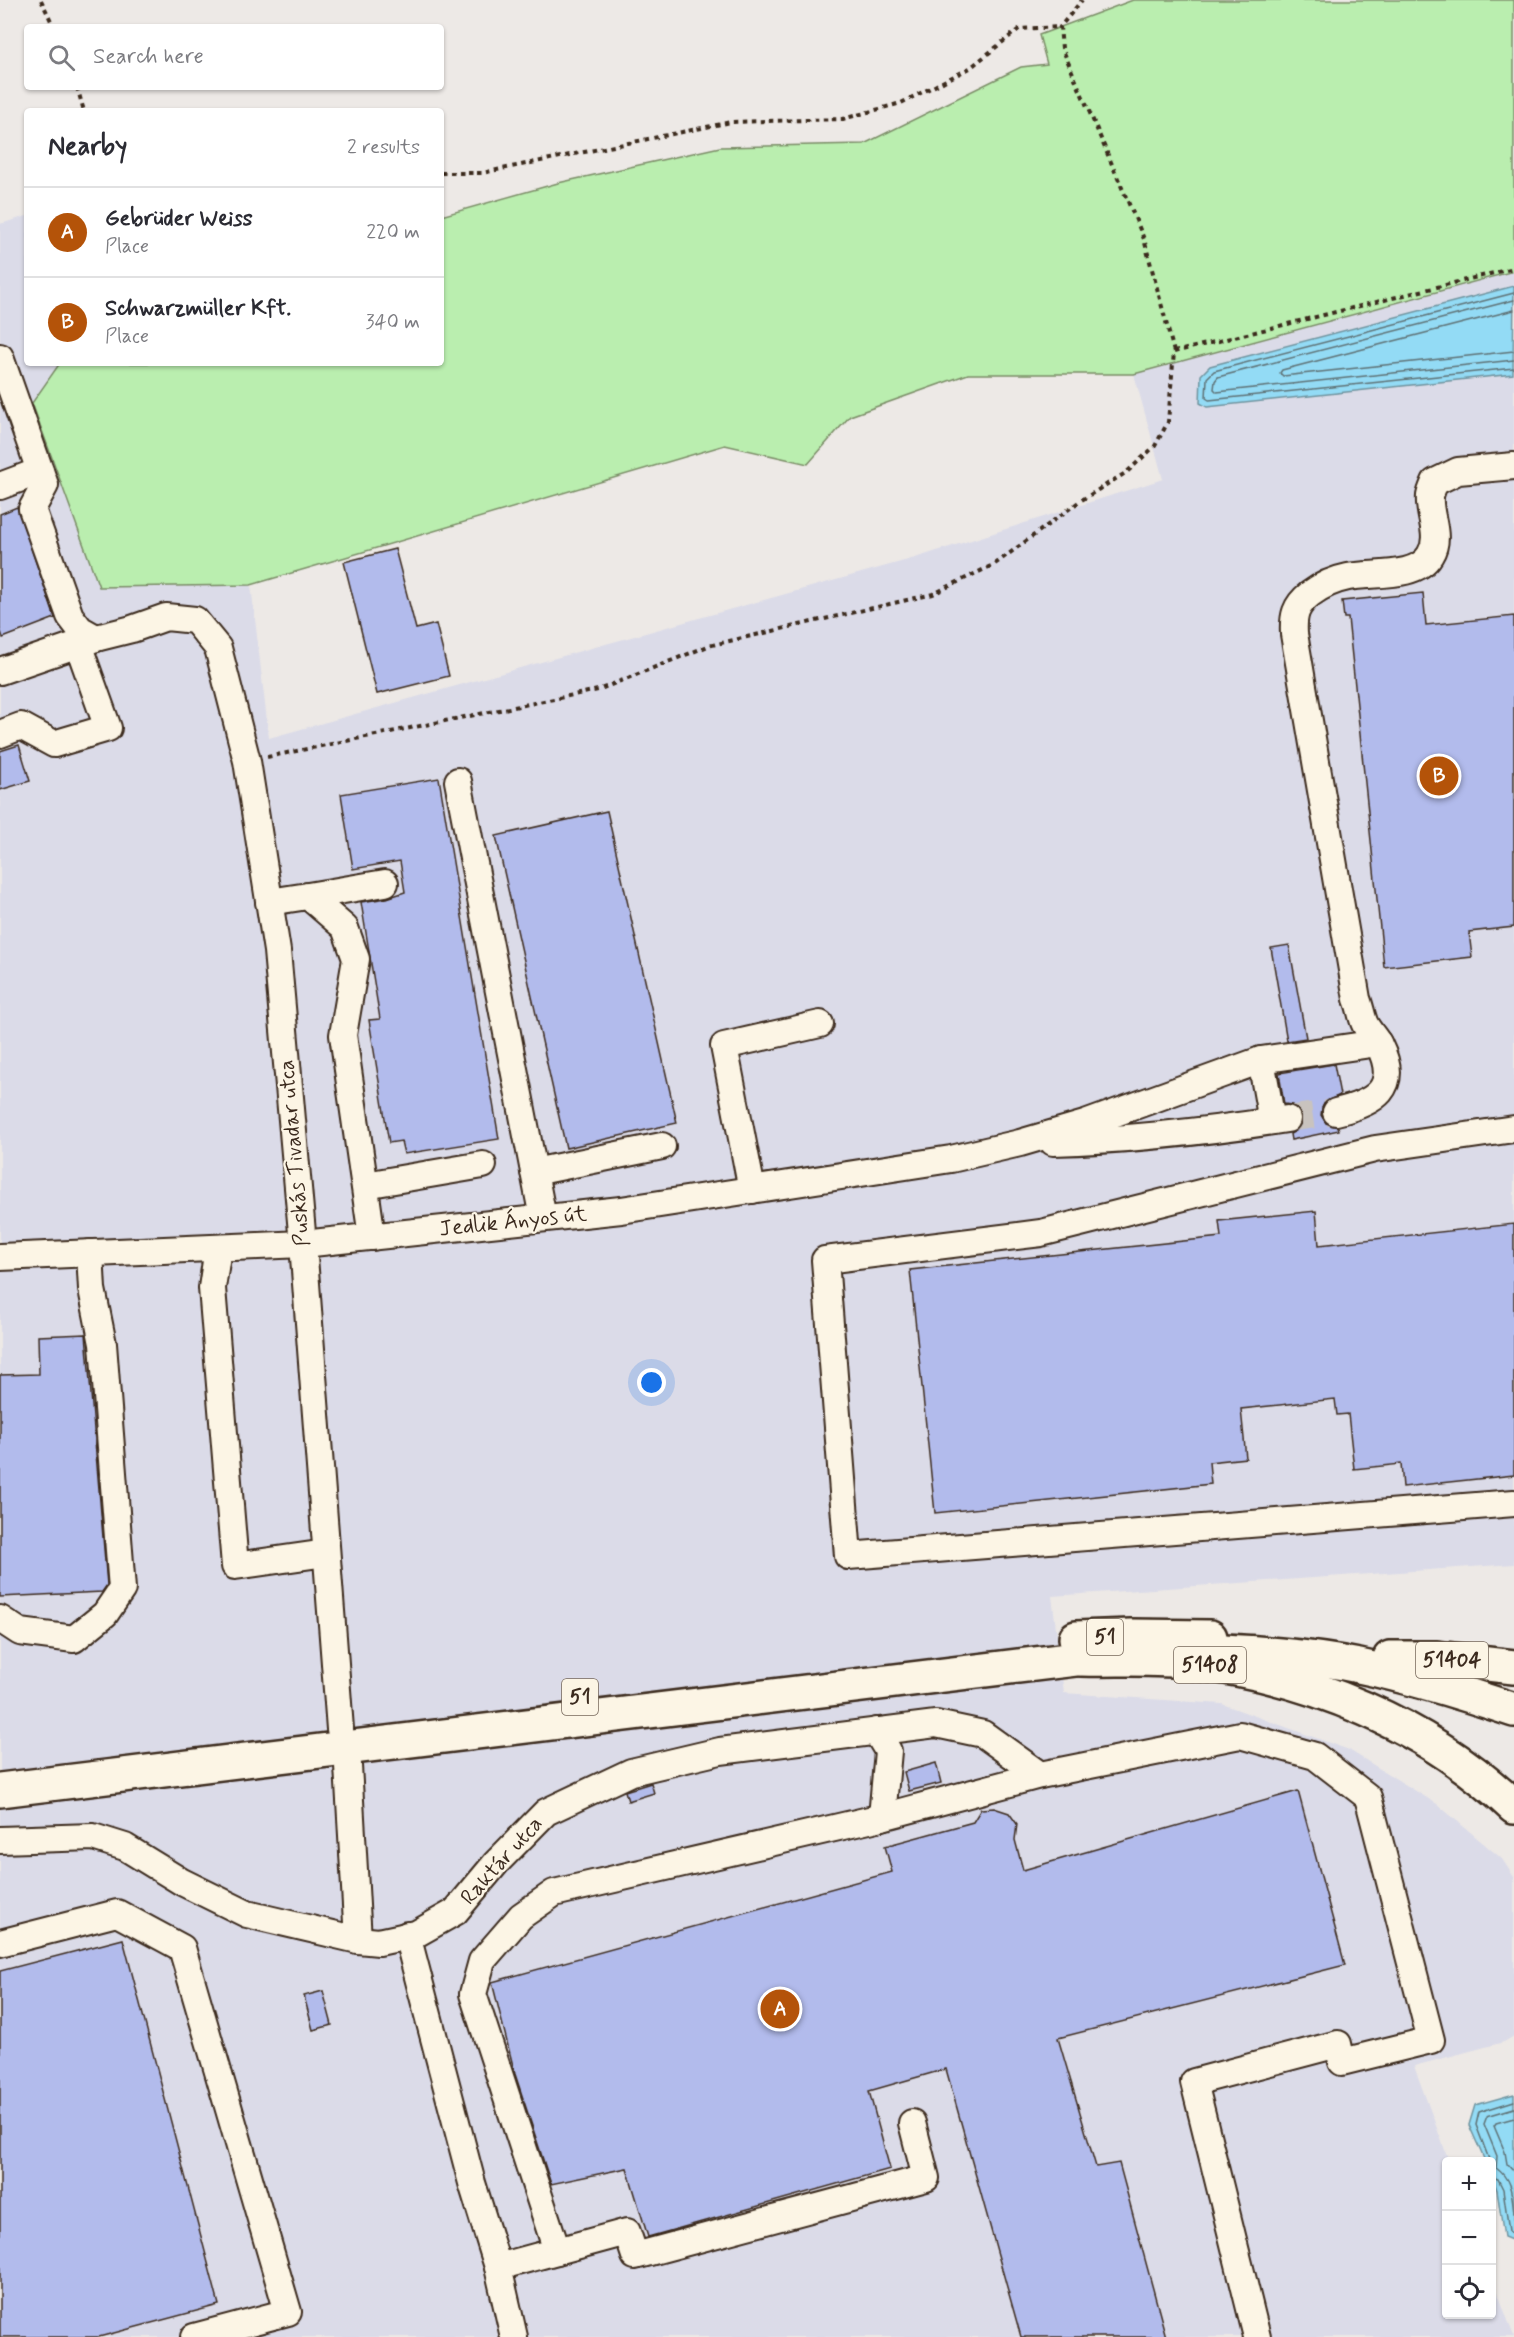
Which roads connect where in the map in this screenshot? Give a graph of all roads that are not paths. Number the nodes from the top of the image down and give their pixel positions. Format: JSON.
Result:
{"nodes":[{"id":1,"x":0,"y":357,"type":"edge"},
{"id":2,"x":1514,"y":466,"type":"edge"},
{"id":3,"x":40,"y":471,"type":"junction"},
{"id":4,"x":0,"y":486,"type":"edge"},
{"id":5,"x":87,"y":641,"type":"junction"},
{"id":6,"x":0,"y":671,"type":"edge"},
{"id":7,"x":0,"y":734,"type":"edge"},
{"id":8,"x":458,"y":781,"type":"dead end"},
{"id":9,"x":385,"y":883,"type":"dead end"},
{"id":10,"x":308,"y":896,"type":"junction"},
{"id":11,"x":269,"y":902,"type":"junction"},
{"id":12,"x":820,"y":1024,"type":"dead end"},
{"id":13,"x":1378,"y":1043,"type":"junction"},
{"id":14,"x":1262,"y":1060,"type":"junction"},
{"id":15,"x":1336,"y":1112,"type":"tunnel mouth"},
{"id":16,"x":1514,"y":1129,"type":"edge"},
{"id":17,"x":1020,"y":1143,"type":"junction"},
{"id":18,"x":662,"y":1146,"type":"dead end"},
{"id":19,"x":483,"y":1165,"type":"dead end"},
{"id":20,"x":534,"y":1172,"type":"junction"},
{"id":21,"x":365,"y":1185,"type":"junction"},
{"id":22,"x":752,"y":1190,"type":"junction"},
{"id":23,"x":543,"y":1218,"type":"junction"},
{"id":24,"x":372,"y":1237,"type":"junction"},
{"id":25,"x":303,"y":1244,"type":"junction"},
{"id":26,"x":218,"y":1248,"type":"junction"},
{"id":27,"x":90,"y":1253,"type":"junction"},
{"id":28,"x":0,"y":1257,"type":"edge"},
{"id":29,"x":1514,"y":1503,"type":"edge"},
{"id":30,"x":326,"y":1553,"type":"junction"},
{"id":31,"x":0,"y":1619,"type":"edge"},
{"id":32,"x":1390,"y":1658,"type":"junction"},
{"id":33,"x":1081,"y":1659,"type":"junction"},
{"id":34,"x":1514,"y":1667,"type":"edge"},
{"id":35,"x":1514,"y":1694,"type":"edge"},
{"id":36,"x":1514,"y":1710,"type":"edge"},
{"id":37,"x":876,"y":1731,"type":"junction"},
{"id":38,"x":343,"y":1738,"type":"junction"},
{"id":39,"x":0,"y":1771,"type":"edge"},
{"id":40,"x":1040,"y":1775,"type":"junction"},
{"id":41,"x":0,"y":1790,"type":"edge"},
{"id":42,"x":1514,"y":1808,"type":"edge"},
{"id":43,"x":882,"y":1817,"type":"junction"},
{"id":44,"x":0,"y":1840,"type":"edge"},
{"id":45,"x":407,"y":1935,"type":"junction"},
{"id":46,"x":358,"y":1940,"type":"junction"},
{"id":47,"x":0,"y":1943,"type":"edge"},
{"id":48,"x":912,"y":2123,"type":"dead end"},
{"id":49,"x":557,"y":2251,"type":"junction"},
{"id":50,"x":498,"y":2267,"type":"junction"},
{"id":51,"x":194,"y":2337,"type":"edge"},
{"id":52,"x":514,"y":2337,"type":"edge"},
{"id":53,"x":1257,"y":2337,"type":"edge"}],
"edges":[{"from":1,"to":3,"type":"street"},
{"from":2,"to":13,"type":"street"},
{"from":3,"to":4,"type":"street"},
{"from":3,"to":5,"type":"street"},
{"from":5,"to":6,"type":"street"},
{"from":5,"to":7,"type":"street"},
{"from":5,"to":11,"type":"street","name":"Puskás Tivadar utca"},
{"from":8,"to":20,"type":"street"},
{"from":9,"to":10,"type":"street"},
{"from":10,"to":11,"type":"street"},
{"from":10,"to":21,"type":"street"},
{"from":11,"to":25,"type":"street","name":"Puskás Tivadar utca"},
{"from":12,"to":22,"type":"street"},
{"from":13,"to":14,"type":"street"},
{"from":13,"to":15,"type":"street"},
{"from":14,"to":17,"type":"street"},
{"from":14,"to":17,"type":"street"},
{"from":16,"to":29,"type":"street"},
{"from":17,"to":22,"type":"street","name":"Jedlik Ányos út"},
{"from":18,"to":20,"type":"street"},
{"from":19,"to":21,"type":"street"},
{"from":20,"to":23,"type":"street"},
{"from":21,"to":24,"type":"street"},
{"from":22,"to":23,"type":"street","name":"Jedlik Ányos út"},
{"from":23,"to":24,"type":"street","name":"Jedlik Ányos út"},
{"from":24,"to":25,"type":"street","name":"Jedlik Ányos út"},
{"from":25,"to":26,"type":"street","name":"Jedlik Ányos út"},
{"from":25,"to":30,"type":"street","name":"Puskás Tivadar utca"},
{"from":26,"to":27,"type":"street","name":"Jedlik Ányos út"},
{"from":26,"to":30,"type":"street"},
{"from":27,"to":28,"type":"street","name":"Jedlik Ányos út"},
{"from":27,"to":31,"type":"street"},
{"from":30,"to":38,"type":"street","name":"Puskás Tivadar utca"},
{"from":32,"to":34,"type":"main road","number":"51404"},
{"from":32,"to":35,"type":"main road","number":"51"},
{"from":32,"to":38,"type":"main road","number":"51"},
{"from":33,"to":36,"type":"main road","number":"51"},
{"from":33,"to":38,"type":"main road","number":"51"},
{"from":33,"to":42,"type":"main road","number":"51408"},
{"from":37,"to":40,"type":"street","name":"Raktár utca"},
{"from":37,"to":43,"type":"street"},
{"from":37,"to":45,"type":"street","name":"Raktár utca"},
{"from":38,"to":39,"type":"main road","number":"51"},
{"from":38,"to":41,"type":"main road","number":"51"},
{"from":38,"to":46,"type":"street","name":"Puskás Tivadar utca"},
{"from":40,"to":43,"type":"street"},
{"from":40,"to":53,"type":"street"},
{"from":43,"to":49,"type":"street"},
{"from":44,"to":46,"type":"street","name":"Raktár utca"},
{"from":45,"to":46,"type":"street","name":"Raktár utca"},
{"from":45,"to":50,"type":"street"},
{"from":47,"to":51,"type":"street"},
{"from":48,"to":49,"type":"street"},
{"from":49,"to":50,"type":"street"},
{"from":50,"to":52,"type":"street"}]}
